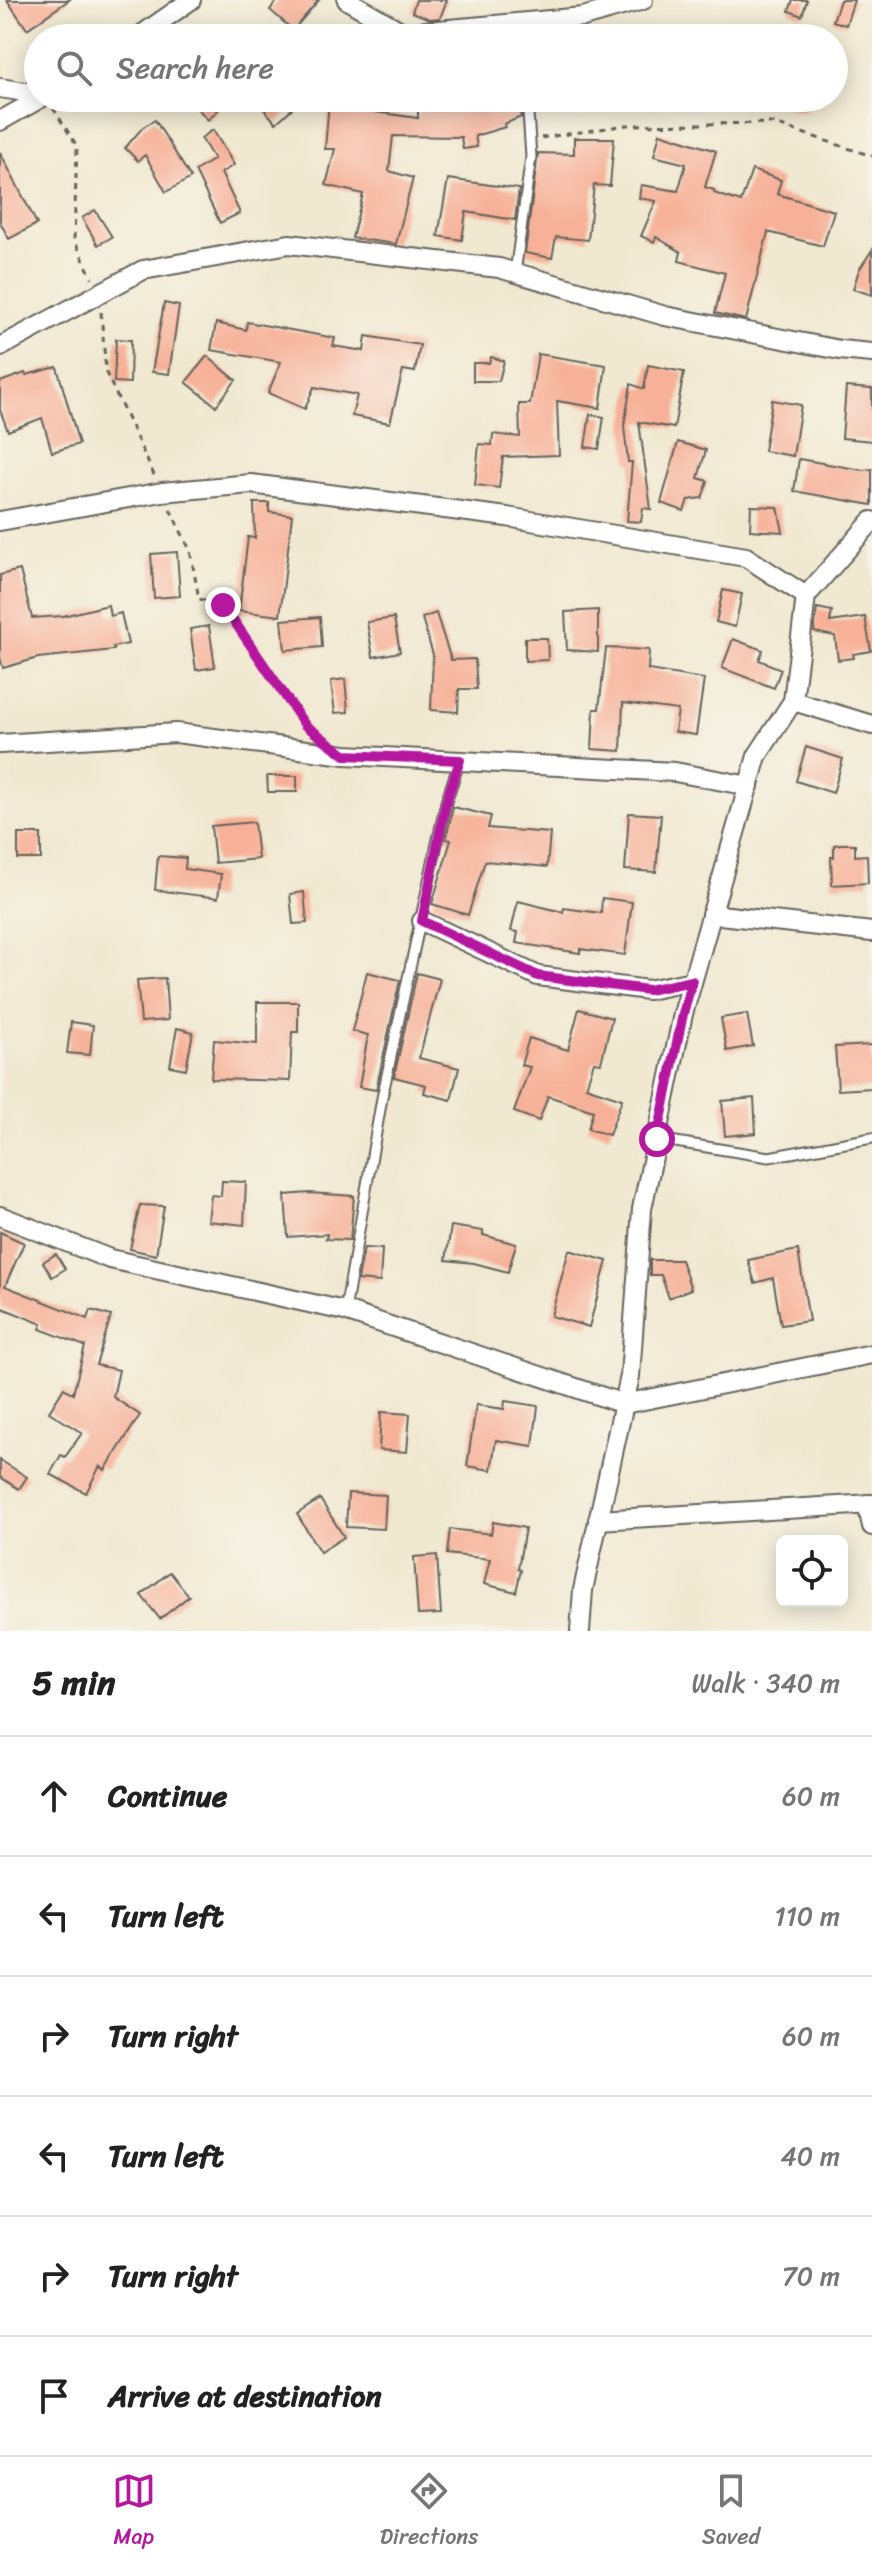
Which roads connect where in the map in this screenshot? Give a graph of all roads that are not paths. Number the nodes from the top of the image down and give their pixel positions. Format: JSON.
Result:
{"nodes":[{"id":1,"x":191,"y":0,"type":"edge"},
{"id":2,"x":347,"y":0,"type":"edge"},
{"id":3,"x":643,"y":0,"type":"edge"},
{"id":4,"x":157,"y":24,"type":"edge"},
{"id":5,"x":388,"y":24,"type":"edge"},
{"id":6,"x":546,"y":24,"type":"edge"},
{"id":7,"x":0,"y":88,"type":"edge"},
{"id":8,"x":24,"y":93,"type":"edge"},
{"id":9,"x":24,"y":106,"type":"edge"},
{"id":10,"x":528,"y":112,"type":"edge"},
{"id":11,"x":0,"y":121,"type":"edge"},
{"id":12,"x":515,"y":273,"type":"junction"},
{"id":13,"x":0,"y":347,"type":"edge"},
{"id":14,"x":872,"y":353,"type":"edge"},
{"id":15,"x":0,"y":521,"type":"edge"},
{"id":16,"x":872,"y":521,"type":"edge"},
{"id":17,"x":806,"y":596,"type":"junction"},
{"id":18,"x":793,"y":701,"type":"junction"},
{"id":19,"x":872,"y":725,"type":"edge"},
{"id":20,"x":0,"y":744,"type":"edge"},
{"id":21,"x":460,"y":760,"type":"junction"},
{"id":22,"x":749,"y":786,"type":"junction"},
{"id":23,"x":711,"y":914,"type":"junction"},
{"id":24,"x":422,"y":921,"type":"junction"},
{"id":25,"x":872,"y":932,"type":"edge"},
{"id":26,"x":692,"y":981,"type":"junction"},
{"id":27,"x":872,"y":1138,"type":"edge"},
{"id":28,"x":657,"y":1139,"type":"junction"},
{"id":29,"x":0,"y":1216,"type":"edge"},
{"id":30,"x":345,"y":1311,"type":"junction"},
{"id":31,"x":872,"y":1354,"type":"edge"},
{"id":32,"x":624,"y":1404,"type":"junction"},
{"id":33,"x":869,"y":1504,"type":"edge"},
{"id":34,"x":598,"y":1520,"type":"junction"},
{"id":35,"x":872,"y":1526,"type":"edge"},
{"id":36,"x":580,"y":1631,"type":"edge"}],
"edges":[{"from":1,"to":4,"type":"street"},
{"from":2,"to":5,"type":"street"},
{"from":3,"to":6,"type":"street"},
{"from":7,"to":8,"type":"street"},
{"from":9,"to":11,"type":"street"},
{"from":10,"to":12,"type":"lane"},
{"from":12,"to":13,"type":"street"},
{"from":12,"to":14,"type":"street"},
{"from":15,"to":17,"type":"street"},
{"from":16,"to":17,"type":"street"},
{"from":17,"to":18,"type":"street"},
{"from":18,"to":19,"type":"street"},
{"from":18,"to":22,"type":"street"},
{"from":20,"to":21,"type":"street"},
{"from":21,"to":22,"type":"street"},
{"from":21,"to":24,"type":"lane"},
{"from":22,"to":23,"type":"street"},
{"from":23,"to":25,"type":"street"},
{"from":23,"to":26,"type":"street"},
{"from":24,"to":26,"type":"street"},
{"from":24,"to":30,"type":"lane"},
{"from":26,"to":28,"type":"street"},
{"from":27,"to":28,"type":"lane"},
{"from":28,"to":32,"type":"street"},
{"from":29,"to":30,"type":"street"},
{"from":30,"to":32,"type":"street"},
{"from":31,"to":32,"type":"street"},
{"from":32,"to":34,"type":"street"},
{"from":33,"to":34,"type":"street"},
{"from":33,"to":35,"type":"street"},
{"from":34,"to":36,"type":"street"}]}
